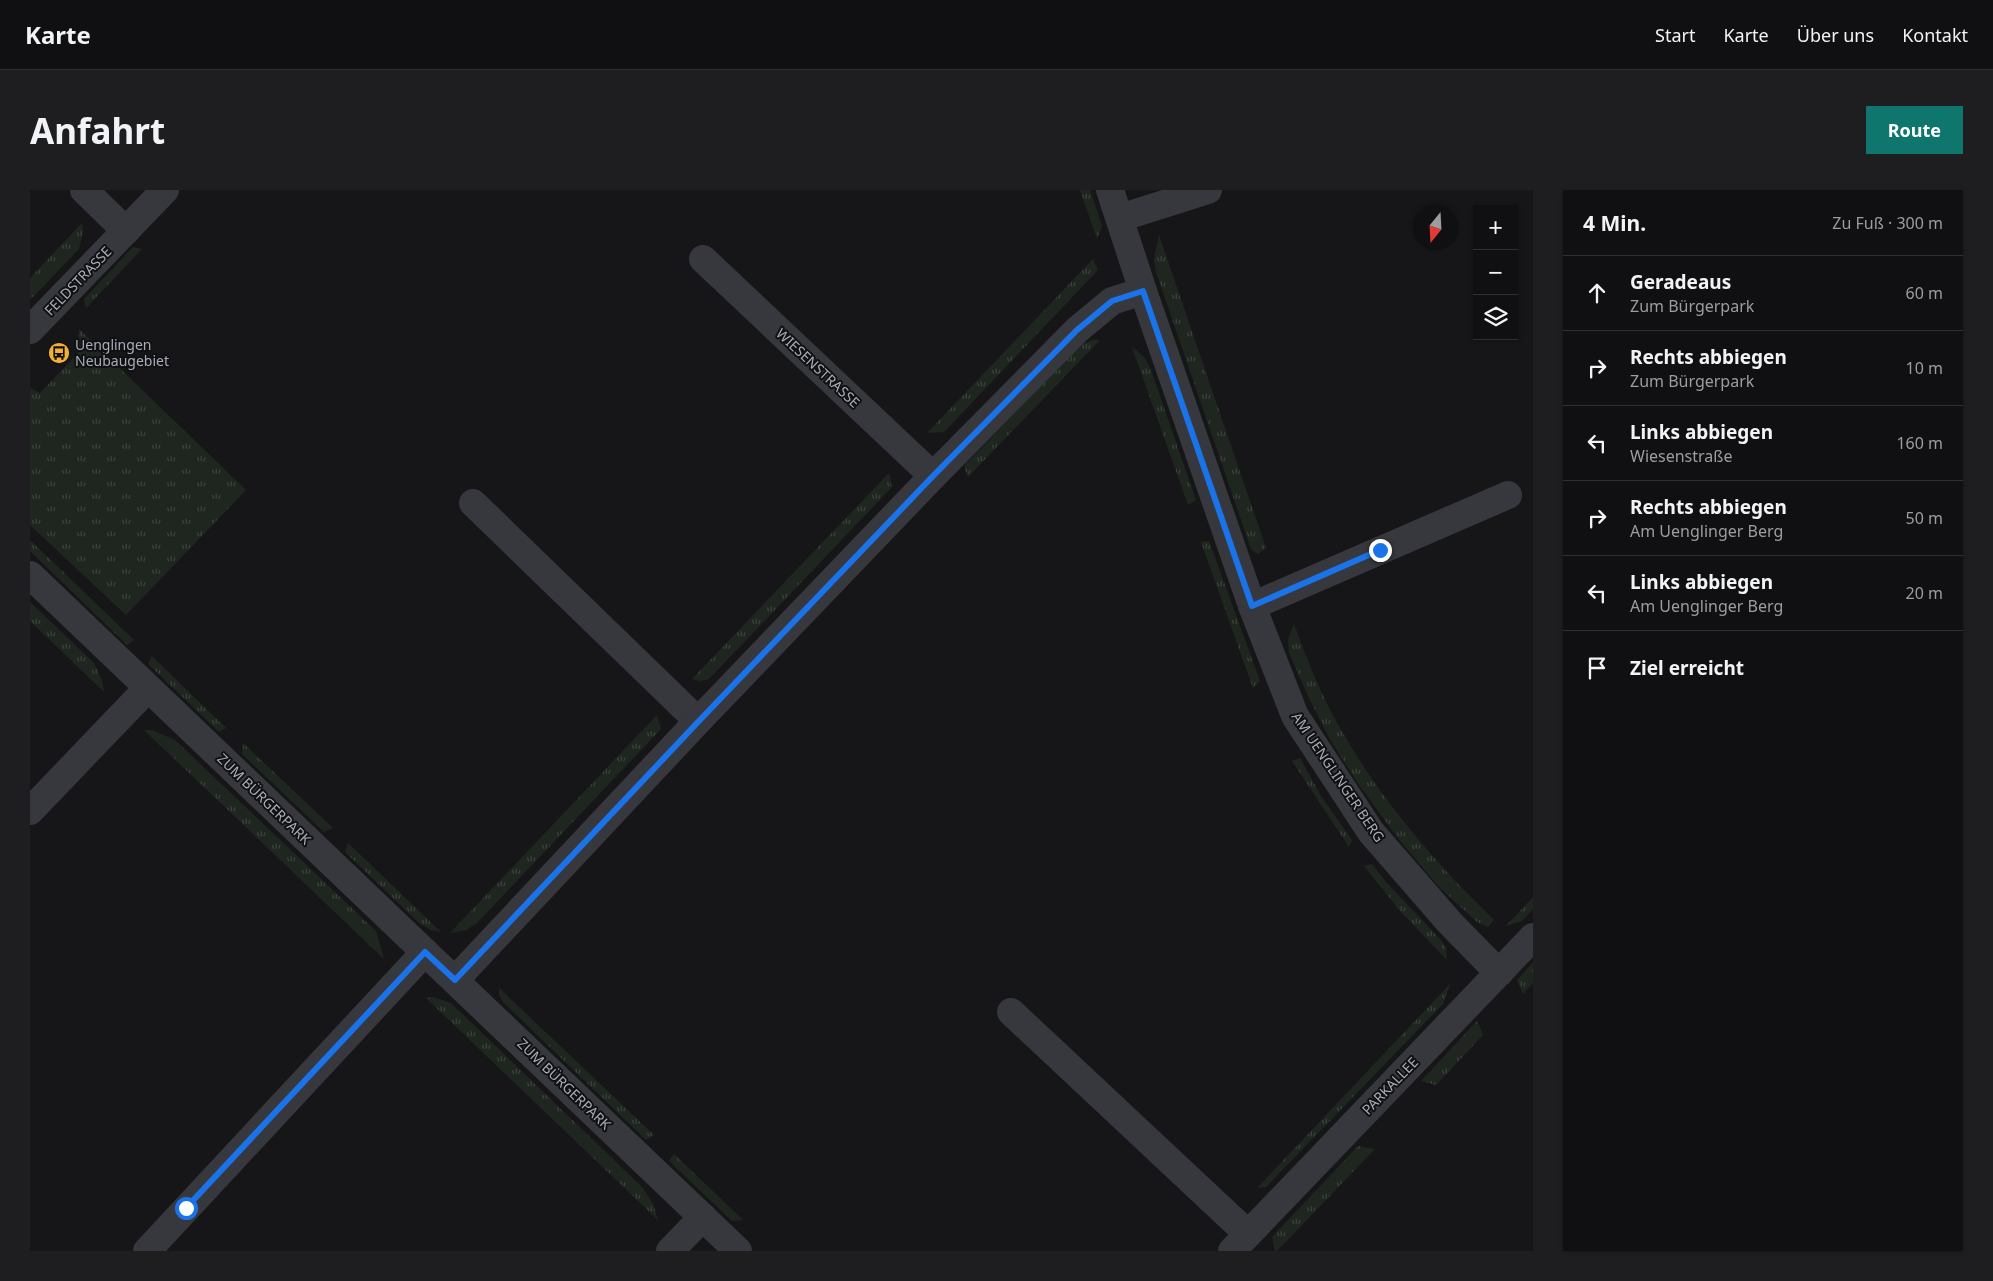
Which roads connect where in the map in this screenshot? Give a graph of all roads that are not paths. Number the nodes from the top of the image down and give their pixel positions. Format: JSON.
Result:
{"nodes":[{"id":1,"x":84,"y":190,"type":"edge"},
{"id":2,"x":165,"y":190,"type":"edge"},
{"id":3,"x":1110,"y":190,"type":"edge"},
{"id":4,"x":1208,"y":190,"type":"edge"},
{"id":5,"x":1120,"y":218,"type":"junction"},
{"id":6,"x":126,"y":231,"type":"junction"},
{"id":7,"x":703,"y":259,"type":"dead end"},
{"id":8,"x":1143,"y":291,"type":"junction"},
{"id":9,"x":30,"y":330,"type":"edge"},
{"id":10,"x":933,"y":476,"type":"junction"},
{"id":11,"x":1508,"y":495,"type":"dead end"},
{"id":12,"x":472,"y":503,"type":"dead end"},
{"id":13,"x":30,"y":575,"type":"edge"},
{"id":14,"x":1252,"y":606,"type":"junction"},
{"id":15,"x":148,"y":688,"type":"junction"},
{"id":16,"x":698,"y":722,"type":"junction"},
{"id":17,"x":30,"y":811,"type":"edge"},
{"id":18,"x":1533,"y":937,"type":"edge"},
{"id":19,"x":425,"y":952,"type":"junction"},
{"id":20,"x":1499,"y":973,"type":"junction"},
{"id":21,"x":455,"y":980,"type":"junction"},
{"id":22,"x":1011,"y":1012,"type":"dead end"},
{"id":23,"x":703,"y":1217,"type":"junction"},
{"id":24,"x":1240,"y":1243,"type":"edge"},
{"id":25,"x":147,"y":1251,"type":"edge"},
{"id":26,"x":670,"y":1251,"type":"edge"},
{"id":27,"x":738,"y":1251,"type":"edge"}],
"edges":[{"from":1,"to":6,"type":"street"},
{"from":2,"to":6,"type":"street","name":"FELDSTRASSE"},
{"from":3,"to":5,"type":"street","name":"AM UENGLINGER BERG"},
{"from":4,"to":5,"type":"street"},
{"from":5,"to":8,"type":"street","name":"AM UENGLINGER BERG"},
{"from":6,"to":9,"type":"street","name":"FELDSTRASSE"},
{"from":7,"to":10,"type":"street","name":"WIESENSTRASSE"},
{"from":8,"to":10,"type":"street"},
{"from":8,"to":14,"type":"street","name":"AM UENGLINGER BERG"},
{"from":10,"to":16,"type":"street"},
{"from":11,"to":14,"type":"street"},
{"from":12,"to":16,"type":"street"},
{"from":13,"to":15,"type":"street","name":"ZUM BÜRGERPARK"},
{"from":14,"to":20,"type":"street","name":"AM UENGLINGER BERG"},
{"from":15,"to":17,"type":"street"},
{"from":15,"to":19,"type":"street","name":"ZUM BÜRGERPARK"},
{"from":16,"to":21,"type":"street"},
{"from":18,"to":20,"type":"street","name":"PARKALLEE"},
{"from":19,"to":21,"type":"street","name":"ZUM BÜRGERPARK"},
{"from":19,"to":25,"type":"street"},
{"from":20,"to":24,"type":"street","name":"PARKALLEE"},
{"from":21,"to":23,"type":"street","name":"ZUM BÜRGERPARK"},
{"from":22,"to":24,"type":"street","name":"PARKALLEE"},
{"from":23,"to":26,"type":"street"},
{"from":23,"to":27,"type":"street","name":"ZUM BÜRGERPARK"}]}
